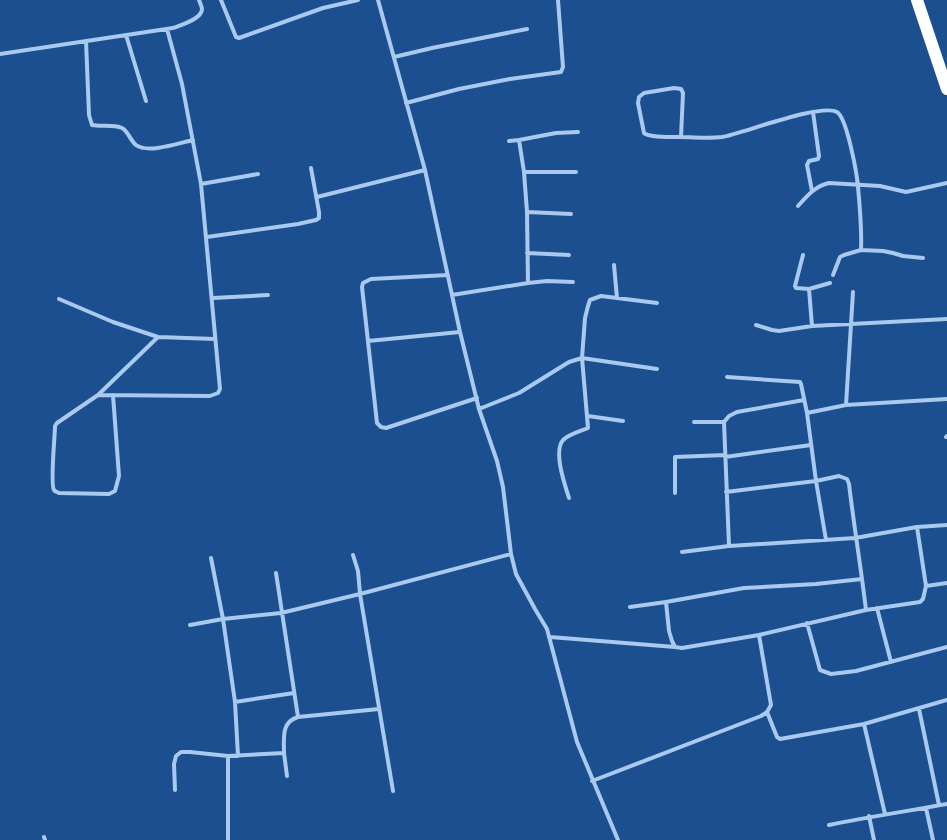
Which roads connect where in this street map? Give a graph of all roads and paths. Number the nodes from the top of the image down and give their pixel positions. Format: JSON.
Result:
{"nodes":[{"id":1,"x":199,"y":0,"type":"edge"},
{"id":2,"x":221,"y":0,"type":"edge"},
{"id":3,"x":358,"y":0,"type":"edge"},
{"id":4,"x":378,"y":0,"type":"edge"},
{"id":5,"x":558,"y":0,"type":"edge"},
{"id":6,"x":917,"y":0,"type":"edge"},
{"id":7,"x":167,"y":29,"type":"junction"},
{"id":8,"x":527,"y":29,"type":"dead end"},
{"id":9,"x":126,"y":35,"type":"junction"},
{"id":10,"x":86,"y":41,"type":"junction"},
{"id":11,"x":0,"y":54,"type":"edge"},
{"id":12,"x":394,"y":57,"type":"junction"},
{"id":13,"x":946,"y":82,"type":"edge"},
{"id":14,"x":146,"y":101,"type":"dead end"},
{"id":15,"x":406,"y":103,"type":"junction"},
{"id":16,"x":813,"y":112,"type":"junction"},
{"id":17,"x":578,"y":132,"type":"dead end"},
{"id":18,"x":681,"y":137,"type":"junction"},
{"id":19,"x":193,"y":140,"type":"junction"},
{"id":20,"x":519,"y":140,"type":"junction"},
{"id":21,"x":509,"y":141,"type":"dead end"},
{"id":22,"x":311,"y":168,"type":"dead end"},
{"id":23,"x":425,"y":170,"type":"junction"},
{"id":24,"x":524,"y":172,"type":"junction"},
{"id":25,"x":576,"y":172,"type":"dead end"},
{"id":26,"x":258,"y":174,"type":"dead end"},
{"id":27,"x":947,"y":183,"type":"edge"},
{"id":28,"x":201,"y":184,"type":"junction"},
{"id":29,"x":858,"y":185,"type":"junction"},
{"id":30,"x":812,"y":191,"type":"junction"},
{"id":31,"x":317,"y":197,"type":"junction"},
{"id":32,"x":798,"y":206,"type":"dead end"},
{"id":33,"x":527,"y":212,"type":"junction"},
{"id":34,"x":571,"y":214,"type":"dead end"},
{"id":35,"x":206,"y":237,"type":"junction"},
{"id":36,"x":861,"y":250,"type":"junction"},
{"id":37,"x":527,"y":253,"type":"junction"},
{"id":38,"x":569,"y":255,"type":"dead end"},
{"id":39,"x":804,"y":255,"type":"dead end"},
{"id":40,"x":923,"y":258,"type":"dead end"},
{"id":41,"x":614,"y":265,"type":"dead end"},
{"id":42,"x":833,"y":275,"type":"dead end"},
{"id":43,"x":448,"y":276,"type":"junction"},
{"id":44,"x":573,"y":282,"type":"dead end"},
{"id":45,"x":528,"y":283,"type":"junction"},
{"id":46,"x":830,"y":283,"type":"dead end"},
{"id":47,"x":809,"y":289,"type":"junction"},
{"id":48,"x":853,"y":292,"type":"dead end"},
{"id":49,"x":268,"y":295,"type":"dead end"},
{"id":50,"x":452,"y":295,"type":"junction"},
{"id":51,"x":212,"y":298,"type":"junction"},
{"id":52,"x":617,"y":298,"type":"junction"},
{"id":53,"x":59,"y":299,"type":"dead end"},
{"id":54,"x":657,"y":303,"type":"dead end"},
{"id":55,"x":947,"y":319,"type":"edge"},
{"id":56,"x":756,"y":325,"type":"dead end"},
{"id":57,"x":851,"y":325,"type":"junction"},
{"id":58,"x":812,"y":326,"type":"junction"},
{"id":59,"x":460,"y":332,"type":"junction"},
{"id":60,"x":158,"y":337,"type":"junction"},
{"id":61,"x":215,"y":339,"type":"junction"},
{"id":62,"x":368,"y":341,"type":"junction"},
{"id":63,"x":582,"y":358,"type":"junction"},
{"id":64,"x":657,"y":369,"type":"dead end"},
{"id":65,"x":727,"y":377,"type":"dead end"},
{"id":66,"x":98,"y":395,"type":"junction"},
{"id":67,"x":113,"y":396,"type":"junction"},
{"id":68,"x":477,"y":398,"type":"junction"},
{"id":69,"x":947,"y":399,"type":"edge"},
{"id":70,"x":804,"y":400,"type":"junction"},
{"id":71,"x":846,"y":405,"type":"junction"},
{"id":72,"x":479,"y":409,"type":"junction"},
{"id":73,"x":808,"y":413,"type":"junction"},
{"id":74,"x":588,"y":416,"type":"junction"},
{"id":75,"x":622,"y":421,"type":"dead end"},
{"id":76,"x":694,"y":422,"type":"dead end"},
{"id":77,"x":724,"y":422,"type":"junction"},
{"id":78,"x":811,"y":445,"type":"junction"},
{"id":79,"x":725,"y":456,"type":"junction"},
{"id":80,"x":816,"y":481,"type":"junction"},
{"id":81,"x":726,"y":492,"type":"junction"},
{"id":82,"x":675,"y":493,"type":"dead end"},
{"id":83,"x":569,"y":498,"type":"dead end"},
{"id":84,"x":947,"y":525,"type":"edge"},
{"id":85,"x":917,"y":527,"type":"junction"},
{"id":86,"x":855,"y":538,"type":"junction"},
{"id":87,"x":826,"y":540,"type":"junction"},
{"id":88,"x":729,"y":546,"type":"junction"},
{"id":89,"x":682,"y":552,"type":"dead end"},
{"id":90,"x":511,"y":554,"type":"junction"},
{"id":91,"x":353,"y":556,"type":"dead end"},
{"id":92,"x":211,"y":558,"type":"dead end"},
{"id":93,"x":276,"y":573,"type":"dead end"},
{"id":94,"x":862,"y":579,"type":"junction"},
{"id":95,"x":947,"y":583,"type":"edge"},
{"id":96,"x":926,"y":586,"type":"junction"},
{"id":97,"x":360,"y":594,"type":"junction"},
{"id":98,"x":666,"y":602,"type":"junction"},
{"id":99,"x":630,"y":607,"type":"dead end"},
{"id":100,"x":876,"y":608,"type":"junction"},
{"id":101,"x":866,"y":610,"type":"junction"},
{"id":102,"x":282,"y":613,"type":"junction"},
{"id":103,"x":223,"y":619,"type":"junction"},
{"id":104,"x":807,"y":623,"type":"junction"},
{"id":105,"x":190,"y":625,"type":"dead end"},
{"id":106,"x":759,"y":635,"type":"junction"},
{"id":107,"x":550,"y":637,"type":"junction"},
{"id":108,"x":675,"y":647,"type":"junction"},
{"id":109,"x":947,"y":647,"type":"edge"},
{"id":110,"x":891,"y":662,"type":"junction"},
{"id":111,"x":294,"y":692,"type":"junction"},
{"id":112,"x":947,"y":700,"type":"edge"},
{"id":113,"x":235,"y":702,"type":"junction"},
{"id":114,"x":379,"y":709,"type":"junction"},
{"id":115,"x":919,"y":709,"type":"junction"},
{"id":116,"x":767,"y":712,"type":"junction"},
{"id":117,"x":298,"y":717,"type":"junction"},
{"id":118,"x":864,"y":724,"type":"junction"},
{"id":119,"x":284,"y":752,"type":"junction"},
{"id":120,"x":228,"y":756,"type":"junction"},
{"id":121,"x":238,"y":756,"type":"junction"},
{"id":122,"x":287,"y":776,"type":"dead end"},
{"id":123,"x":592,"y":781,"type":"junction"},
{"id":124,"x":175,"y":790,"type":"dead end"},
{"id":125,"x":393,"y":791,"type":"dead end"},
{"id":126,"x":947,"y":804,"type":"edge"},
{"id":127,"x":939,"y":806,"type":"junction"},
{"id":128,"x":926,"y":808,"type":"junction"},
{"id":129,"x":885,"y":814,"type":"junction"},
{"id":130,"x":869,"y":816,"type":"junction"},
{"id":131,"x":829,"y":825,"type":"dead end"},
{"id":132,"x":228,"y":840,"type":"edge"},
{"id":133,"x":618,"y":840,"type":"edge"},
{"id":134,"x":874,"y":840,"type":"edge"},
{"id":135,"x":933,"y":840,"type":"edge"}],
"edges":[{"from":1,"to":7,"type":"street"},
{"from":2,"to":3,"type":"street"},
{"from":4,"to":12,"type":"street"},
{"from":5,"to":15,"type":"street"},
{"from":6,"to":13,"type":"highway"},
{"from":7,"to":9,"type":"street"},
{"from":7,"to":19,"type":"street"},
{"from":8,"to":12,"type":"street"},
{"from":9,"to":10,"type":"street"},
{"from":9,"to":14,"type":"street"},
{"from":10,"to":11,"type":"street"},
{"from":10,"to":19,"type":"street"},
{"from":12,"to":15,"type":"street"},
{"from":15,"to":23,"type":"street"},
{"from":16,"to":18,"type":"street"},
{"from":16,"to":29,"type":"street"},
{"from":16,"to":30,"type":"street"},
{"from":17,"to":20,"type":"street"},
{"from":18,"to":18,"type":"street"},
{"from":19,"to":28,"type":"street"},
{"from":20,"to":21,"type":"street"},
{"from":20,"to":24,"type":"street"},
{"from":22,"to":31,"type":"street"},
{"from":23,"to":31,"type":"street"},
{"from":23,"to":43,"type":"street"},
{"from":24,"to":25,"type":"street"},
{"from":24,"to":33,"type":"street"},
{"from":26,"to":28,"type":"street"},
{"from":27,"to":29,"type":"street"},
{"from":28,"to":35,"type":"street"},
{"from":29,"to":30,"type":"street"},
{"from":29,"to":36,"type":"street"},
{"from":30,"to":32,"type":"street"},
{"from":31,"to":35,"type":"street"},
{"from":33,"to":34,"type":"street"},
{"from":33,"to":37,"type":"street"},
{"from":35,"to":51,"type":"street"},
{"from":36,"to":40,"type":"street"},
{"from":36,"to":42,"type":"street"},
{"from":37,"to":38,"type":"street"},
{"from":37,"to":45,"type":"street"},
{"from":39,"to":47,"type":"street"},
{"from":41,"to":52,"type":"street"},
{"from":43,"to":50,"type":"street"},
{"from":43,"to":62,"type":"street"},
{"from":44,"to":45,"type":"street"},
{"from":45,"to":50,"type":"street"},
{"from":46,"to":47,"type":"street"},
{"from":47,"to":58,"type":"street"},
{"from":48,"to":57,"type":"street"},
{"from":49,"to":51,"type":"street"},
{"from":50,"to":59,"type":"street"},
{"from":51,"to":61,"type":"street"},
{"from":52,"to":54,"type":"street"},
{"from":52,"to":63,"type":"street"},
{"from":53,"to":60,"type":"street"},
{"from":55,"to":57,"type":"street"},
{"from":56,"to":58,"type":"street"},
{"from":57,"to":58,"type":"street"},
{"from":57,"to":71,"type":"street"},
{"from":59,"to":62,"type":"street"},
{"from":59,"to":68,"type":"street"},
{"from":60,"to":61,"type":"street"},
{"from":60,"to":66,"type":"street"},
{"from":61,"to":67,"type":"street"},
{"from":62,"to":68,"type":"street"},
{"from":63,"to":64,"type":"street"},
{"from":63,"to":72,"type":"street"},
{"from":63,"to":74,"type":"street"},
{"from":65,"to":70,"type":"street"},
{"from":66,"to":67,"type":"street"},
{"from":66,"to":67,"type":"street"},
{"from":68,"to":72,"type":"street"},
{"from":69,"to":71,"type":"street"},
{"from":70,"to":73,"type":"street"},
{"from":70,"to":77,"type":"street"},
{"from":71,"to":73,"type":"street"},
{"from":72,"to":90,"type":"street"},
{"from":73,"to":78,"type":"street"},
{"from":74,"to":75,"type":"street"},
{"from":74,"to":83,"type":"street"},
{"from":76,"to":77,"type":"street"},
{"from":77,"to":79,"type":"street"},
{"from":78,"to":79,"type":"street"},
{"from":78,"to":80,"type":"street"},
{"from":79,"to":81,"type":"street"},
{"from":79,"to":82,"type":"street"},
{"from":80,"to":81,"type":"street"},
{"from":80,"to":86,"type":"street"},
{"from":80,"to":87,"type":"street"},
{"from":81,"to":88,"type":"street"},
{"from":84,"to":85,"type":"street"},
{"from":85,"to":86,"type":"street"},
{"from":85,"to":96,"type":"street"},
{"from":86,"to":87,"type":"street"},
{"from":86,"to":94,"type":"street"},
{"from":87,"to":88,"type":"street"},
{"from":88,"to":89,"type":"street"},
{"from":90,"to":97,"type":"street"},
{"from":90,"to":107,"type":"street"},
{"from":91,"to":97,"type":"street"},
{"from":92,"to":103,"type":"street"},
{"from":93,"to":102,"type":"street"},
{"from":94,"to":98,"type":"street"},
{"from":94,"to":101,"type":"street"},
{"from":95,"to":96,"type":"street"},
{"from":96,"to":100,"type":"street"},
{"from":97,"to":102,"type":"street"},
{"from":97,"to":114,"type":"street"},
{"from":98,"to":99,"type":"street"},
{"from":98,"to":108,"type":"street"},
{"from":100,"to":101,"type":"street"},
{"from":100,"to":110,"type":"street"},
{"from":101,"to":104,"type":"street"},
{"from":102,"to":103,"type":"street"},
{"from":102,"to":111,"type":"street"},
{"from":103,"to":105,"type":"street"},
{"from":103,"to":113,"type":"street"},
{"from":104,"to":106,"type":"street"},
{"from":104,"to":110,"type":"street"},
{"from":106,"to":108,"type":"street"},
{"from":106,"to":116,"type":"street"},
{"from":107,"to":108,"type":"street"},
{"from":107,"to":123,"type":"street"},
{"from":109,"to":110,"type":"street"},
{"from":111,"to":113,"type":"street"},
{"from":111,"to":117,"type":"street"},
{"from":112,"to":115,"type":"street"},
{"from":113,"to":121,"type":"street"},
{"from":114,"to":117,"type":"street"},
{"from":114,"to":125,"type":"street"},
{"from":115,"to":118,"type":"street"},
{"from":115,"to":127,"type":"street"},
{"from":116,"to":118,"type":"street"},
{"from":116,"to":123,"type":"street"},
{"from":117,"to":119,"type":"street"},
{"from":118,"to":129,"type":"street"},
{"from":119,"to":121,"type":"street"},
{"from":119,"to":122,"type":"street"},
{"from":120,"to":121,"type":"street"},
{"from":120,"to":124,"type":"street"},
{"from":120,"to":132,"type":"street"},
{"from":123,"to":133,"type":"street"},
{"from":126,"to":127,"type":"street"},
{"from":127,"to":128,"type":"street"},
{"from":128,"to":129,"type":"street"},
{"from":128,"to":135,"type":"street"},
{"from":129,"to":130,"type":"street"},
{"from":130,"to":131,"type":"street"},
{"from":130,"to":134,"type":"street"}]}
